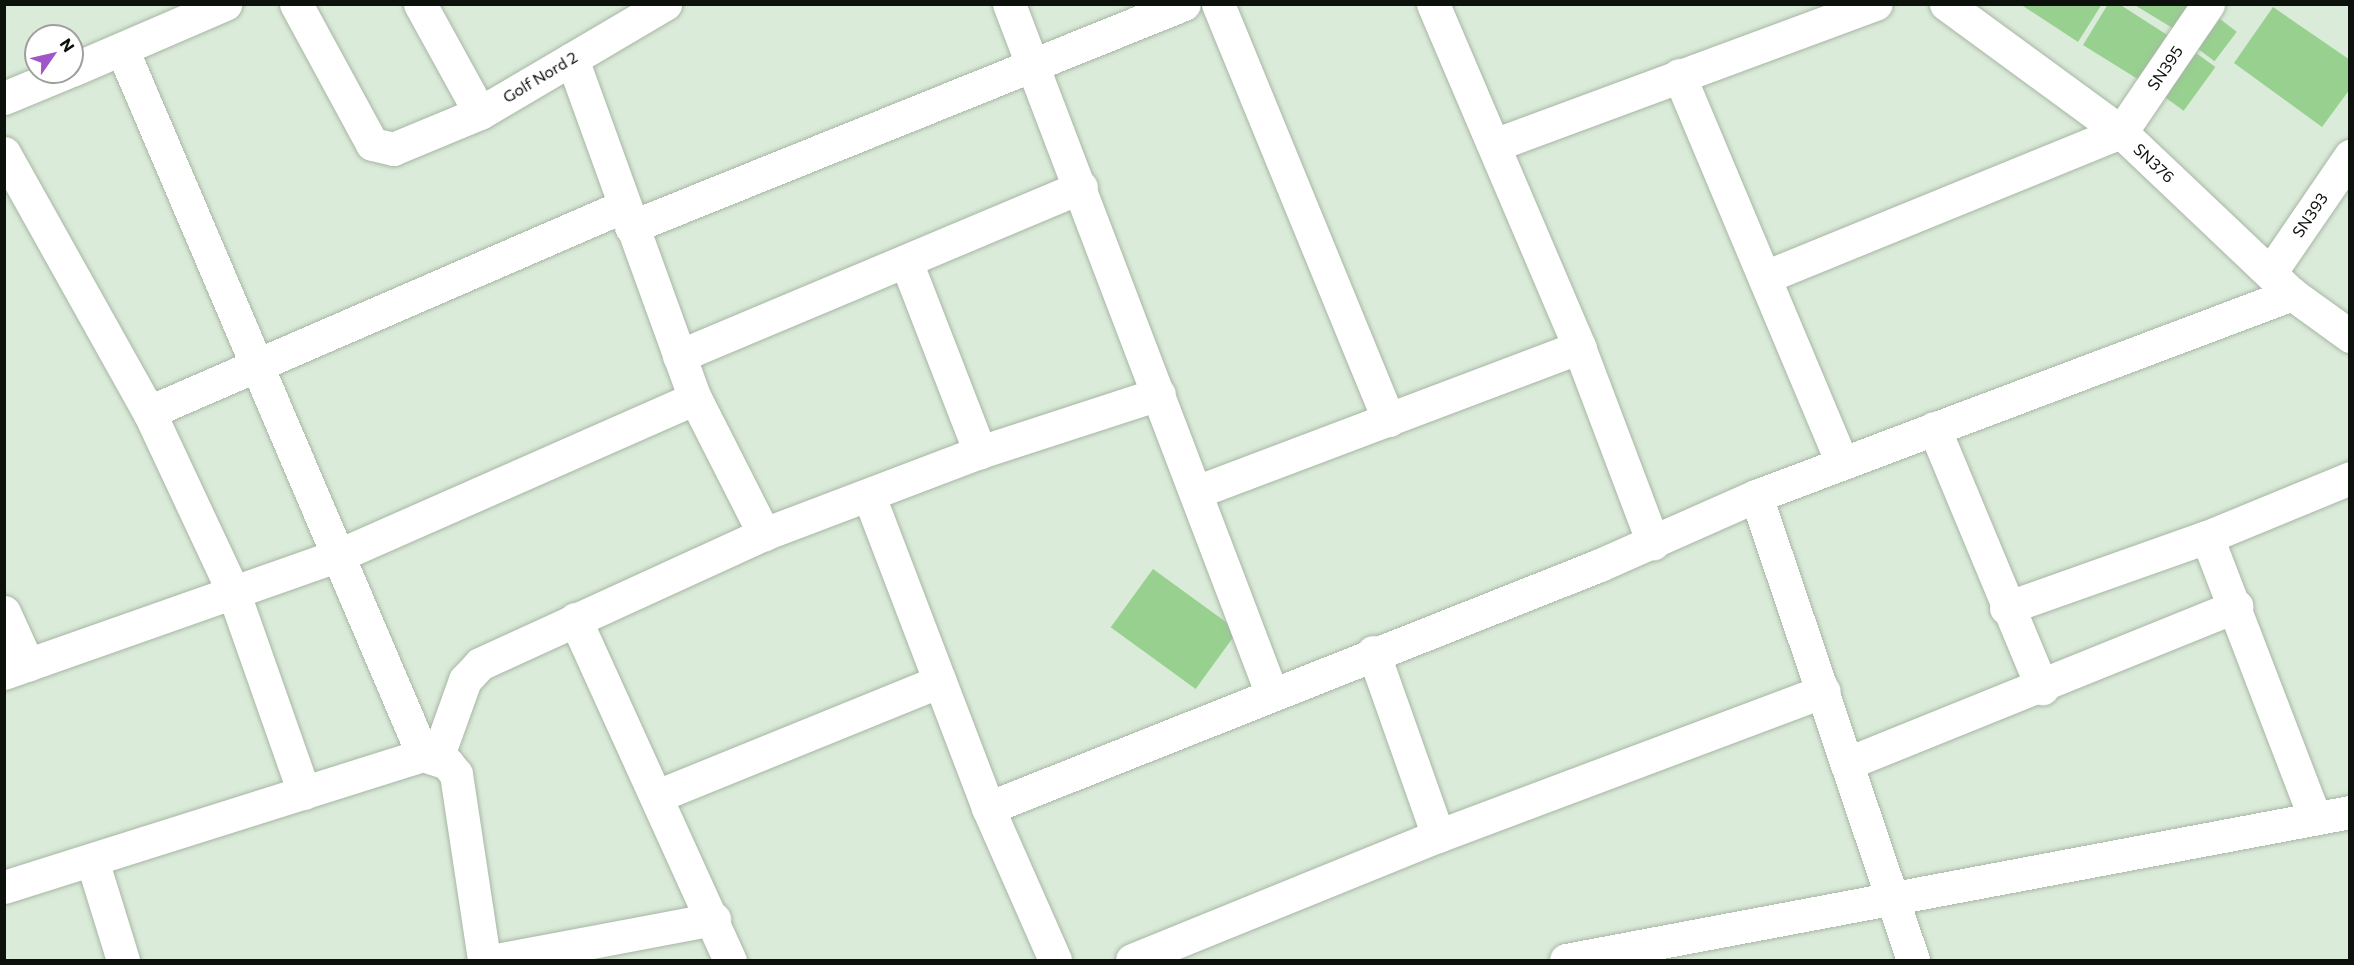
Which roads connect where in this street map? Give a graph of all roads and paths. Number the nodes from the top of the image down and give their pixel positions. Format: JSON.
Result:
{"nodes":[{"id":1,"x":225,"y":4,"type":"edge"},
{"id":2,"x":296,"y":4,"type":"edge"},
{"id":3,"x":420,"y":4,"type":"edge"},
{"id":4,"x":664,"y":4,"type":"edge"},
{"id":5,"x":1009,"y":4,"type":"edge"},
{"id":6,"x":1184,"y":4,"type":"edge"},
{"id":7,"x":1218,"y":4,"type":"edge"},
{"id":8,"x":1433,"y":4,"type":"edge"},
{"id":9,"x":1876,"y":4,"type":"edge"},
{"id":10,"x":2208,"y":4,"type":"edge"},
{"id":11,"x":1964,"y":10,"type":"edge"},
{"id":12,"x":122,"y":50,"type":"junction"},
{"id":13,"x":572,"y":59,"type":"junction"},
{"id":14,"x":1032,"y":64,"type":"junction"},
{"id":15,"x":84,"y":65,"type":"edge"},
{"id":16,"x":1679,"y":75,"type":"junction"},
{"id":17,"x":38,"y":84,"type":"edge"},
{"id":18,"x":4,"y":98,"type":"edge"},
{"id":19,"x":480,"y":113,"type":"junction"},
{"id":20,"x":2121,"y":132,"type":"junction"},
{"id":21,"x":1494,"y":145,"type":"junction"},
{"id":22,"x":4,"y":153,"type":"edge"},
{"id":23,"x":2349,"y":156,"type":"edge"},
{"id":24,"x":1081,"y":188,"type":"junction"},
{"id":25,"x":627,"y":216,"type":"junction"},
{"id":26,"x":907,"y":264,"type":"junction"},
{"id":27,"x":1765,"y":277,"type":"junction"},
{"id":28,"x":2281,"y":284,"type":"junction"},
{"id":29,"x":2349,"y":336,"type":"edge"},
{"id":30,"x":1579,"y":348,"type":"junction"},
{"id":31,"x":679,"y":356,"type":"junction"},
{"id":32,"x":254,"y":367,"type":"junction"},
{"id":33,"x":1160,"y":394,"type":"junction"},
{"id":34,"x":695,"y":398,"type":"junction"},
{"id":35,"x":149,"y":412,"type":"junction"},
{"id":36,"x":1389,"y":420,"type":"junction"},
{"id":37,"x":1934,"y":428,"type":"junction"},
{"id":38,"x":980,"y":452,"type":"junction"},
{"id":39,"x":1842,"y":463,"type":"junction"},
{"id":40,"x":2349,"y":478,"type":"edge"},
{"id":41,"x":1196,"y":492,"type":"junction"},
{"id":42,"x":869,"y":496,"type":"junction"},
{"id":43,"x":1756,"y":496,"type":"junction"},
{"id":44,"x":764,"y":534,"type":"junction"},
{"id":45,"x":2207,"y":537,"type":"junction"},
{"id":46,"x":1653,"y":543,"type":"junction"},
{"id":47,"x":337,"y":556,"type":"junction"},
{"id":48,"x":233,"y":591,"type":"junction"},
{"id":49,"x":2237,"y":606,"type":"junction"},
{"id":50,"x":2006,"y":608,"type":"junction"},
{"id":51,"x":4,"y":612,"type":"edge"},
{"id":52,"x":575,"y":619,"type":"junction"},
{"id":53,"x":1373,"y":652,"type":"junction"},
{"id":54,"x":16,"y":669,"type":"edge"},
{"id":55,"x":940,"y":681,"type":"junction"},
{"id":56,"x":2042,"y":688,"type":"junction"},
{"id":57,"x":1271,"y":692,"type":"junction"},
{"id":58,"x":1824,"y":692,"type":"junction"},
{"id":59,"x":430,"y":757,"type":"junction"},
{"id":60,"x":1848,"y":763,"type":"junction"},
{"id":61,"x":304,"y":793,"type":"junction"},
{"id":62,"x":657,"y":796,"type":"junction"},
{"id":63,"x":988,"y":808,"type":"junction"},
{"id":64,"x":2349,"y":812,"type":"edge"},
{"id":65,"x":2315,"y":818,"type":"junction"},
{"id":66,"x":1438,"y":836,"type":"junction"},
{"id":67,"x":92,"y":860,"type":"junction"},
{"id":68,"x":4,"y":887,"type":"edge"},
{"id":69,"x":1893,"y":897,"type":"junction"},
{"id":70,"x":714,"y":919,"type":"junction"},
{"id":71,"x":123,"y":960,"type":"edge"},
{"id":72,"x":484,"y":960,"type":"edge"},
{"id":73,"x":497,"y":960,"type":"edge"},
{"id":74,"x":730,"y":960,"type":"edge"},
{"id":75,"x":1055,"y":960,"type":"edge"},
{"id":76,"x":1132,"y":960,"type":"edge"},
{"id":77,"x":1566,"y":960,"type":"edge"},
{"id":78,"x":1913,"y":960,"type":"edge"}],
"edges":[{"from":1,"to":12,"type":"street"},
{"from":2,"to":19,"type":"street","name":"Golf Nord 2"},
{"from":3,"to":19,"type":"street"},
{"from":4,"to":13,"type":"street","name":"Golf Nord 2"},
{"from":5,"to":14,"type":"street"},
{"from":6,"to":14,"type":"street"},
{"from":7,"to":36,"type":"street"},
{"from":8,"to":21,"type":"street"},
{"from":9,"to":16,"type":"street"},
{"from":10,"to":20,"type":"street","name":"SN395"},
{"from":11,"to":20,"type":"street","name":"SN376"},
{"from":12,"to":15,"type":"street"},
{"from":12,"to":32,"type":"street"},
{"from":13,"to":19,"type":"street","name":"Golf Nord 2"},
{"from":13,"to":25,"type":"street"},
{"from":14,"to":24,"type":"street"},
{"from":14,"to":25,"type":"street"},
{"from":16,"to":21,"type":"street"},
{"from":16,"to":27,"type":"street"},
{"from":17,"to":18,"type":"street"},
{"from":20,"to":27,"type":"street"},
{"from":20,"to":28,"type":"street","name":"SN376"},
{"from":21,"to":30,"type":"street"},
{"from":22,"to":35,"type":"street"},
{"from":23,"to":28,"type":"street","name":"SN393"},
{"from":24,"to":26,"type":"street"},
{"from":24,"to":33,"type":"street"},
{"from":25,"to":31,"type":"street"},
{"from":25,"to":32,"type":"street"},
{"from":26,"to":31,"type":"street"},
{"from":26,"to":38,"type":"street"},
{"from":27,"to":39,"type":"street"},
{"from":28,"to":29,"type":"street","name":"SN376"},
{"from":28,"to":37,"type":"street"},
{"from":30,"to":36,"type":"street"},
{"from":30,"to":46,"type":"street"},
{"from":31,"to":34,"type":"street"},
{"from":32,"to":35,"type":"street"},
{"from":32,"to":47,"type":"street"},
{"from":33,"to":38,"type":"street"},
{"from":33,"to":41,"type":"street"},
{"from":34,"to":44,"type":"street"},
{"from":34,"to":47,"type":"street"},
{"from":35,"to":48,"type":"street"},
{"from":36,"to":41,"type":"street"},
{"from":37,"to":39,"type":"street"},
{"from":37,"to":50,"type":"street"},
{"from":38,"to":42,"type":"street"},
{"from":39,"to":43,"type":"street"},
{"from":40,"to":45,"type":"street"},
{"from":41,"to":57,"type":"street"},
{"from":42,"to":44,"type":"street"},
{"from":42,"to":55,"type":"street"},
{"from":43,"to":46,"type":"street"},
{"from":43,"to":58,"type":"street"},
{"from":44,"to":52,"type":"street"},
{"from":45,"to":49,"type":"street"},
{"from":45,"to":50,"type":"street"},
{"from":46,"to":53,"type":"street"},
{"from":47,"to":48,"type":"street"},
{"from":47,"to":59,"type":"street"},
{"from":48,"to":54,"type":"street"},
{"from":48,"to":61,"type":"street"},
{"from":49,"to":56,"type":"street"},
{"from":49,"to":65,"type":"street"},
{"from":50,"to":56,"type":"street"},
{"from":51,"to":54,"type":"street"},
{"from":52,"to":59,"type":"street"},
{"from":52,"to":62,"type":"street"},
{"from":53,"to":57,"type":"street"},
{"from":53,"to":66,"type":"street"},
{"from":55,"to":62,"type":"street"},
{"from":55,"to":63,"type":"street"},
{"from":56,"to":60,"type":"street"},
{"from":57,"to":63,"type":"street"},
{"from":58,"to":60,"type":"street"},
{"from":58,"to":66,"type":"street"},
{"from":59,"to":61,"type":"street"},
{"from":59,"to":72,"type":"street"},
{"from":60,"to":69,"type":"street"},
{"from":61,"to":67,"type":"street"},
{"from":62,"to":70,"type":"street"},
{"from":63,"to":75,"type":"street"},
{"from":64,"to":65,"type":"street"},
{"from":65,"to":69,"type":"street"},
{"from":66,"to":76,"type":"street"},
{"from":67,"to":68,"type":"street"},
{"from":67,"to":71,"type":"street"},
{"from":69,"to":77,"type":"street"},
{"from":69,"to":78,"type":"street"},
{"from":70,"to":73,"type":"street"},
{"from":70,"to":74,"type":"street"}]}
